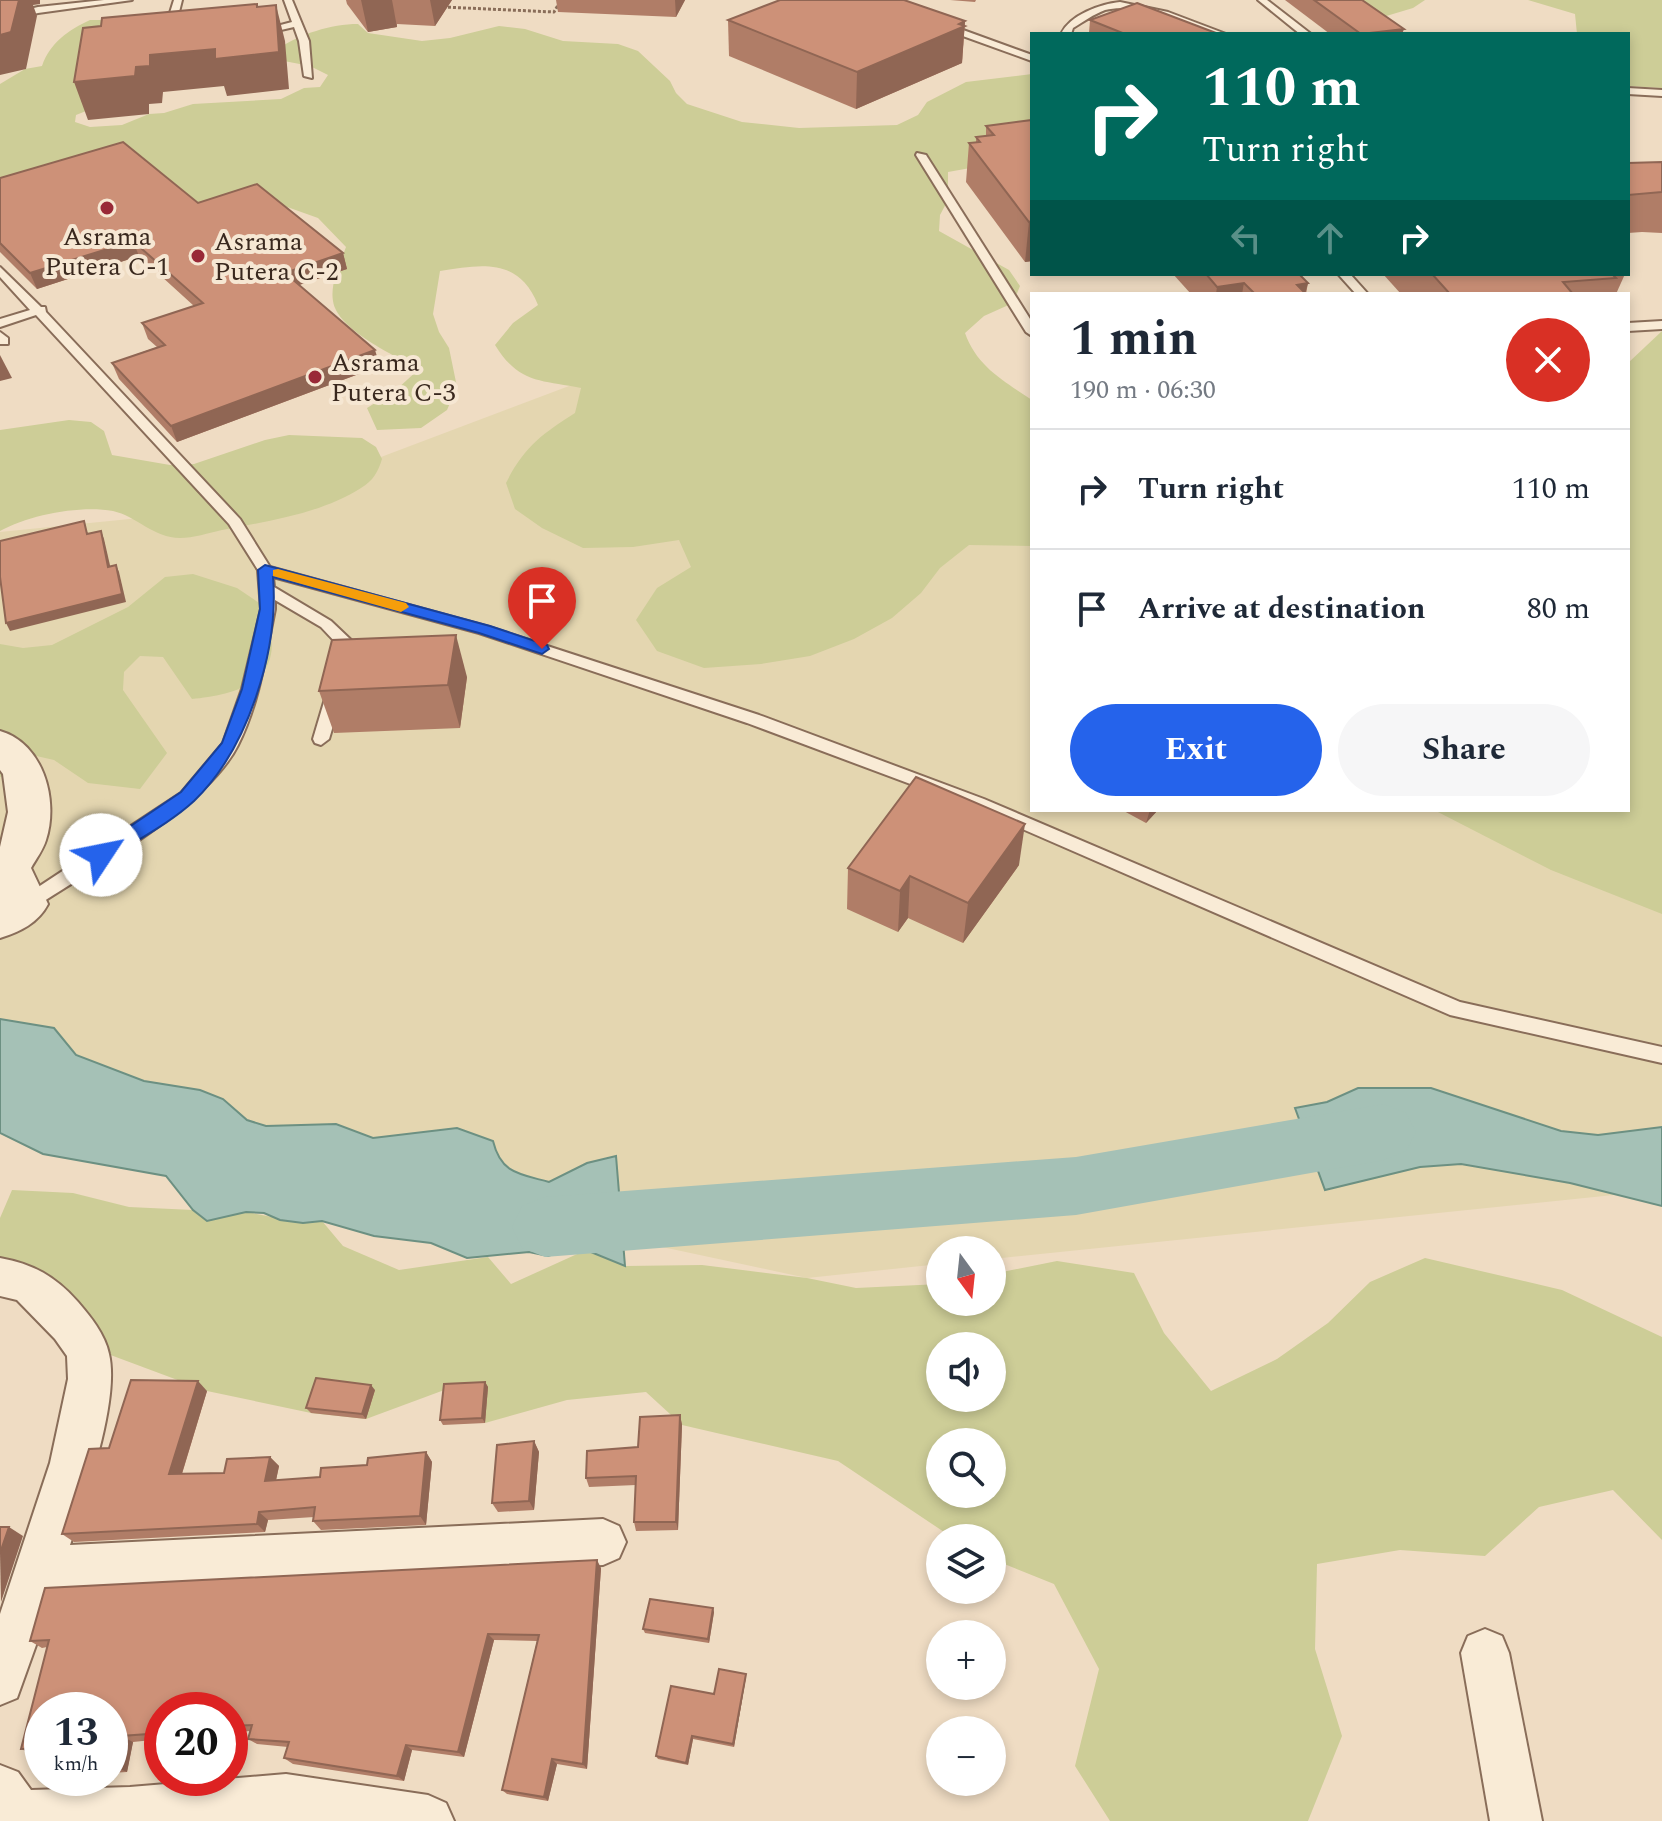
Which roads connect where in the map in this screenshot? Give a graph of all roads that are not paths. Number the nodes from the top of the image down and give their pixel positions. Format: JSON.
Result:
{"nodes":[{"id":1,"x":128,"y":0,"type":"edge"},
{"id":2,"x":178,"y":0,"type":"edge"},
{"id":3,"x":288,"y":0,"type":"edge"},
{"id":4,"x":1262,"y":0,"type":"edge"},
{"id":5,"x":2,"y":18,"type":"edge"},
{"id":6,"x":923,"y":19,"type":"edge"},
{"id":7,"x":297,"y":24,"type":"junction"},
{"id":8,"x":1067,"y":32,"type":"edge"},
{"id":9,"x":1215,"y":32,"type":"edge"},
{"id":10,"x":1303,"y":32,"type":"edge"},
{"id":11,"x":241,"y":35,"type":"edge"},
{"id":12,"x":170,"y":43,"type":"edge"},
{"id":13,"x":1030,"y":57,"type":"edge"},
{"id":14,"x":309,"y":76,"type":"dead end"},
{"id":15,"x":1630,"y":91,"type":"edge"},
{"id":16,"x":1662,"y":93,"type":"edge"},
{"id":17,"x":921,"y":155,"type":"dead end"},
{"id":18,"x":0,"y":270,"type":"edge"},
{"id":19,"x":1346,"y":276,"type":"edge"},
{"id":20,"x":1360,"y":292,"type":"edge"},
{"id":21,"x":41,"y":310,"type":"junction"},
{"id":22,"x":0,"y":323,"type":"edge"},
{"id":23,"x":1662,"y":325,"type":"edge"},
{"id":24,"x":1630,"y":327,"type":"edge"},
{"id":25,"x":1030,"y":331,"type":"edge"},
{"id":26,"x":265,"y":570,"type":"junction"},
{"id":27,"x":267,"y":589,"type":"junction"},
{"id":28,"x":321,"y":739,"type":"dead end"},
{"id":29,"x":0,"y":745,"type":"edge"},
{"id":30,"x":13,"y":913,"type":"edge"},
{"id":31,"x":1662,"y":1055,"type":"edge"},
{"id":32,"x":0,"y":1277,"type":"edge"},
{"id":33,"x":603,"y":1542,"type":"dead end"},
{"id":34,"x":38,"y":1569,"type":"junction"},
{"id":35,"x":1485,"y":1653,"type":"dead end"},
{"id":36,"x":0,"y":1681,"type":"edge"},
{"id":37,"x":12,"y":1809,"type":"edge"},
{"id":38,"x":428,"y":1821,"type":"edge"},
{"id":39,"x":1516,"y":1821,"type":"edge"}],
"edges":[{"from":1,"to":5,"type":"lane"},
{"from":2,"to":12,"type":"lane"},
{"from":3,"to":7,"type":"lane"},
{"from":4,"to":10,"type":"lane"},
{"from":6,"to":13,"type":"lane"},
{"from":7,"to":11,"type":"lane"},
{"from":7,"to":14,"type":"lane"},
{"from":8,"to":9,"type":"lane"},
{"from":15,"to":16,"type":"lane"},
{"from":17,"to":25,"type":"lane"},
{"from":18,"to":21,"type":"lane"},
{"from":19,"to":20,"type":"lane"},
{"from":21,"to":22,"type":"lane"},
{"from":21,"to":26,"type":"lane"},
{"from":23,"to":24,"type":"lane"},
{"from":26,"to":27,"type":"lane"},
{"from":26,"to":31,"type":"lane"},
{"from":27,"to":28,"type":"lane"},
{"from":27,"to":30,"type":"lane"},
{"from":29,"to":30,"type":"street"},
{"from":32,"to":34,"type":"street"},
{"from":33,"to":34,"type":"street"},
{"from":34,"to":36,"type":"street"},
{"from":35,"to":39,"type":"street"},
{"from":37,"to":38,"type":"street"}]}
